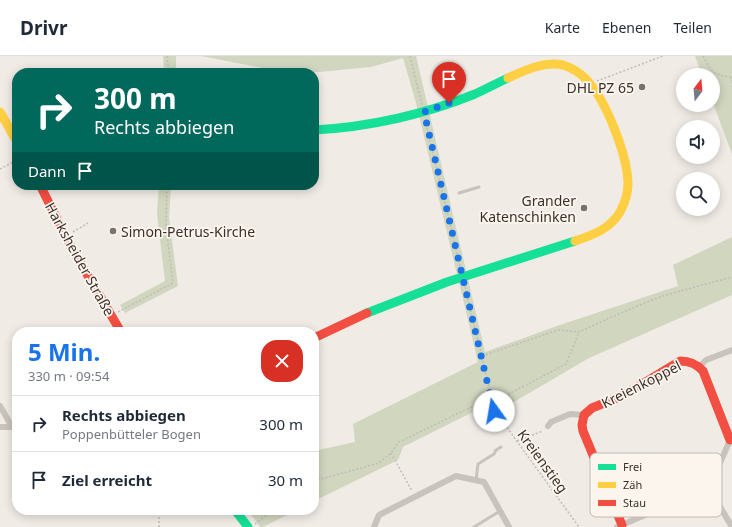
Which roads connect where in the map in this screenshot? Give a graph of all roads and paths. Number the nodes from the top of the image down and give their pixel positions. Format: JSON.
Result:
{"nodes":[{"id":1,"x":167,"y":56,"type":"edge"},
{"id":2,"x":410,"y":56,"type":"edge"},
{"id":3,"x":663,"y":56,"type":"edge"},
{"id":4,"x":703,"y":56,"type":"edge"},
{"id":5,"x":168,"y":68,"type":"edge"},
{"id":6,"x":731,"y":76,"type":"edge"},
{"id":7,"x":732,"y":81,"type":"edge"},
{"id":8,"x":591,"y":83,"type":"junction"},
{"id":9,"x":0,"y":112,"type":"edge"},
{"id":10,"x":424,"y":112,"type":"junction"},
{"id":11,"x":319,"y":130,"type":"edge"},
{"id":12,"x":12,"y":133,"type":"edge"},
{"id":13,"x":12,"y":163,"type":"edge"},
{"id":14,"x":0,"y":169,"type":"edge"},
{"id":15,"x":479,"y":187,"type":"dead end"},
{"id":16,"x":42,"y":190,"type":"edge"},
{"id":17,"x":167,"y":190,"type":"edge"},
{"id":18,"x":459,"y":193,"type":"dead end"},
{"id":19,"x":88,"y":223,"type":"dead end"},
{"id":20,"x":77,"y":229,"type":"dead end"},
{"id":21,"x":462,"y":276,"type":"junction"},
{"id":22,"x":732,"y":277,"type":"edge"},
{"id":23,"x":110,"y":316,"type":"junction"},
{"id":24,"x":118,"y":327,"type":"edge"},
{"id":25,"x":579,"y":332,"type":"junction"},
{"id":26,"x":319,"y":336,"type":"edge"},
{"id":27,"x":732,"y":350,"type":"edge"},
{"id":28,"x":482,"y":356,"type":"junction"},
{"id":29,"x":700,"y":366,"type":"junction"},
{"id":30,"x":492,"y":400,"type":"junction"},
{"id":31,"x":0,"y":406,"type":"edge"},
{"id":32,"x":584,"y":415,"type":"junction"},
{"id":33,"x":12,"y":423,"type":"edge"},
{"id":34,"x":548,"y":426,"type":"joint"},
{"id":35,"x":0,"y":427,"type":"edge"},
{"id":36,"x":12,"y":427,"type":"edge"},
{"id":37,"x":731,"y":440,"type":"edge"},
{"id":38,"x":517,"y":441,"type":"junction"},
{"id":39,"x":501,"y":446,"type":"dead end"},
{"id":40,"x":391,"y":452,"type":"junction"},
{"id":41,"x":593,"y":453,"type":"edge"},
{"id":42,"x":722,"y":460,"type":"edge"},
{"id":43,"x":319,"y":480,"type":"edge"},
{"id":44,"x":476,"y":480,"type":"junction"},
{"id":45,"x":415,"y":497,"type":"junction"},
{"id":46,"x":722,"y":510,"type":"edge"},
{"id":47,"x":500,"y":511,"type":"junction"},
{"id":48,"x":159,"y":515,"type":"edge"},
{"id":49,"x":240,"y":515,"type":"edge"},
{"id":50,"x":266,"y":515,"type":"edge"},
{"id":51,"x":642,"y":517,"type":"edge"},
{"id":52,"x":620,"y":526,"type":"edge"},
{"id":53,"x":159,"y":527,"type":"edge"},
{"id":54,"x":250,"y":527,"type":"edge"},
{"id":55,"x":374,"y":527,"type":"edge"},
{"id":56,"x":474,"y":527,"type":"edge"},
{"id":57,"x":509,"y":527,"type":"edge"},
{"id":58,"x":579,"y":527,"type":"edge"},
{"id":59,"x":732,"y":527,"type":"edge"}],
"edges":[{"from":1,"to":5,"type":"path"},
{"from":2,"to":10,"type":"path","name":"Kreienstieg"},
{"from":3,"to":8,"type":"path"},
{"from":4,"to":6,"type":"path"},
{"from":6,"to":7,"type":"path"},
{"from":8,"to":10,"type":"street"},
{"from":8,"to":21,"type":"street"},
{"from":9,"to":12,"type":"street"},
{"from":10,"to":11,"type":"street"},
{"from":10,"to":21,"type":"path","name":"Kreienstieg"},
{"from":13,"to":14,"type":"path"},
{"from":15,"to":18,"type":"lane"},
{"from":16,"to":23,"type":"street","name":"Harksheider Straße"},
{"from":17,"to":23,"type":"path"},
{"from":19,"to":20,"type":"path"},
{"from":21,"to":26,"type":"street"},
{"from":21,"to":28,"type":"path","name":"Kreienstieg"},
{"from":22,"to":25,"type":"path"},
{"from":23,"to":24,"type":"street","name":"Harksheider Straße"},
{"from":25,"to":28,"type":"path"},
{"from":25,"to":30,"type":"path"},
{"from":27,"to":29,"type":"street","name":"Kreienkoppel"},
{"from":28,"to":30,"type":"path","name":"Kreienstieg"},
{"from":29,"to":32,"type":"street","name":"Kreienkoppel"},
{"from":29,"to":37,"type":"street","name":"Kreienkoppel"},
{"from":30,"to":38,"type":"path","name":"Kreienstieg"},
{"from":30,"to":40,"type":"path"},
{"from":31,"to":33,"type":"street"},
{"from":32,"to":34,"type":"street","name":"Kreienkoppel"},
{"from":32,"to":41,"type":"street"},
{"from":34,"to":38,"type":"path"},
{"from":35,"to":36,"type":"street"},
{"from":37,"to":42,"type":"street"},
{"from":38,"to":58,"type":"path","name":"Kreienstieg"},
{"from":39,"to":44,"type":"lane"},
{"from":40,"to":43,"type":"path"},
{"from":40,"to":45,"type":"path"},
{"from":44,"to":45,"type":"street"},
{"from":44,"to":47,"type":"street"},
{"from":45,"to":55,"type":"street"},
{"from":46,"to":59,"type":"street"},
{"from":47,"to":56,"type":"lane"},
{"from":47,"to":57,"type":"street"},
{"from":48,"to":53,"type":"path"},
{"from":49,"to":54,"type":"street"},
{"from":50,"to":54,"type":"path"},
{"from":51,"to":52,"type":"street"}]}
